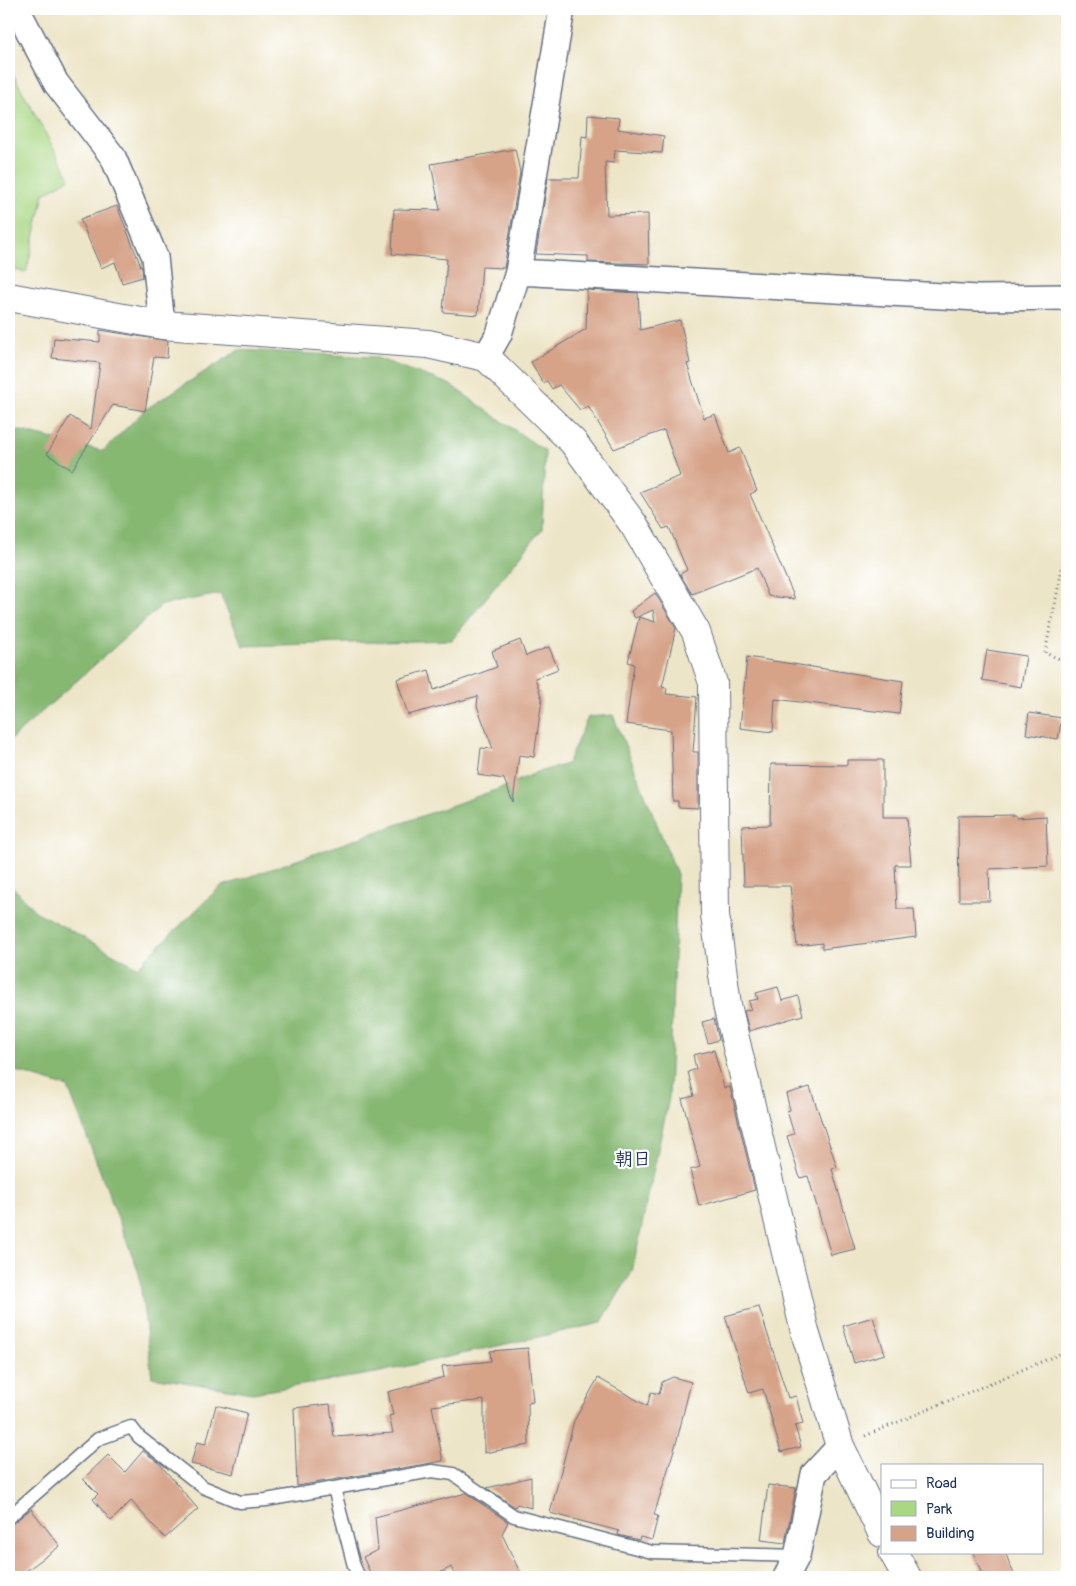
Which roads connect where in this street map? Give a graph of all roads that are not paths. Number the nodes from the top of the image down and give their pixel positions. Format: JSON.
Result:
{"nodes":[{"id":1,"x":16,"y":9,"type":"edge"},
{"id":2,"x":562,"y":9,"type":"edge"},
{"id":3,"x":518,"y":272,"type":"junction"},
{"id":4,"x":9,"y":297,"type":"edge"},
{"id":5,"x":1067,"y":297,"type":"edge"},
{"id":6,"x":162,"y":325,"type":"junction"},
{"id":7,"x":486,"y":357,"type":"junction"},
{"id":8,"x":840,"y":1446,"type":"junction"},
{"id":9,"x":334,"y":1488,"type":"junction"},
{"id":10,"x":9,"y":1517,"type":"edge"},
{"id":11,"x":881,"y":1530,"type":"edge"},
{"id":12,"x":894,"y":1554,"type":"edge"},
{"id":13,"x":791,"y":1567,"type":"edge"},
{"id":14,"x":359,"y":1577,"type":"edge"},
{"id":15,"x":907,"y":1577,"type":"edge"}],
"edges":[{"from":1,"to":6,"type":"street"},
{"from":2,"to":3,"type":"street"},
{"from":3,"to":5,"type":"street"},
{"from":3,"to":7,"type":"street"},
{"from":4,"to":6,"type":"street"},
{"from":6,"to":7,"type":"street"},
{"from":7,"to":8,"type":"street"},
{"from":8,"to":11,"type":"street"},
{"from":8,"to":13,"type":"street"},
{"from":9,"to":10,"type":"lane"},
{"from":9,"to":13,"type":"lane"},
{"from":9,"to":14,"type":"lane"},
{"from":12,"to":15,"type":"street"}]}
